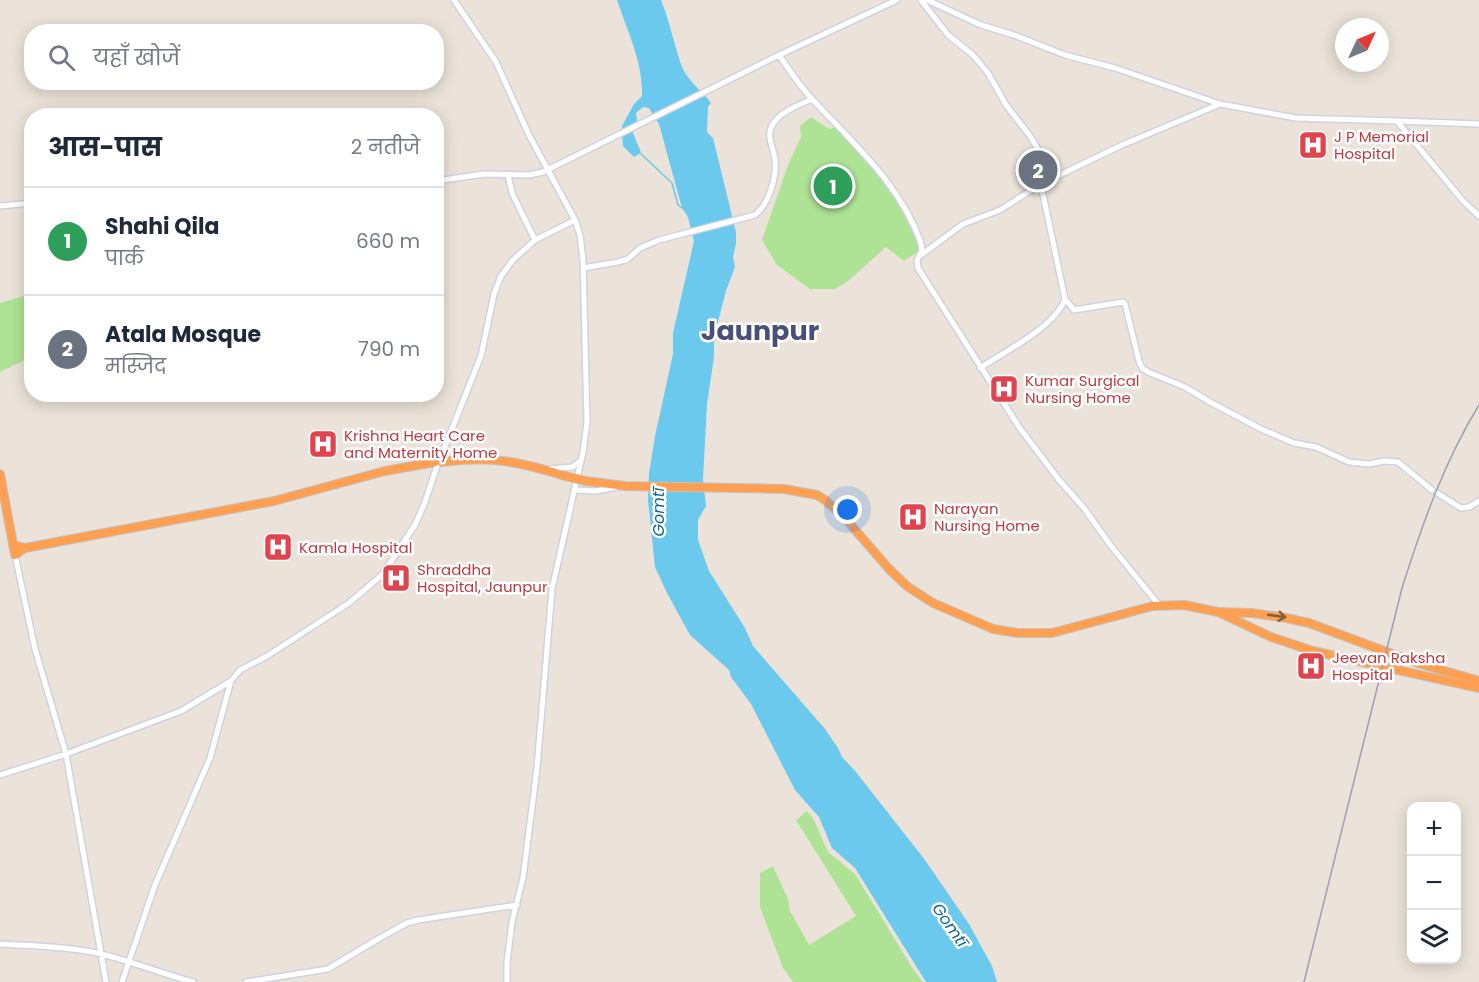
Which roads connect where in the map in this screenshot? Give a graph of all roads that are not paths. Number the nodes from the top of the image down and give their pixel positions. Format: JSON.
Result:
{"nodes":[{"id":1,"x":454,"y":0,"type":"edge"},
{"id":2,"x":921,"y":0,"type":"edge"},
{"id":3,"x":892,"y":1,"type":"edge"},
{"id":4,"x":931,"y":1,"type":"edge"},
{"id":5,"x":779,"y":55,"type":"junction"},
{"id":6,"x":812,"y":99,"type":"junction"},
{"id":7,"x":1220,"y":104,"type":"junction"},
{"id":8,"x":1397,"y":121,"type":"junction"},
{"id":9,"x":1479,"y":124,"type":"edge"},
{"id":10,"x":548,"y":170,"type":"junction"},
{"id":11,"x":508,"y":175,"type":"junction"},
{"id":12,"x":444,"y":180,"type":"edge"},
{"id":13,"x":1041,"y":184,"type":"junction"},
{"id":14,"x":24,"y":204,"type":"edge"},
{"id":15,"x":0,"y":207,"type":"edge"},
{"id":16,"x":1479,"y":216,"type":"edge"},
{"id":17,"x":575,"y":220,"type":"junction"},
{"id":18,"x":535,"y":240,"type":"junction"},
{"id":19,"x":921,"y":255,"type":"junction"},
{"id":20,"x":583,"y":268,"type":"junction"},
{"id":21,"x":1065,"y":299,"type":"junction"},
{"id":22,"x":980,"y":368,"type":"junction"},
{"id":23,"x":581,"y":460,"type":"junction"},
{"id":24,"x":438,"y":462,"type":"junction"},
{"id":25,"x":545,"y":470,"type":"junction"},
{"id":26,"x":0,"y":474,"type":"edge"},
{"id":27,"x":623,"y":486,"type":"junction"},
{"id":28,"x":574,"y":490,"type":"junction"},
{"id":29,"x":1479,"y":501,"type":"edge"},
{"id":30,"x":13,"y":545,"type":"junction"},
{"id":31,"x":25,"y":548,"type":"junction"},
{"id":32,"x":15,"y":555,"type":"junction"},
{"id":33,"x":1160,"y":605,"type":"junction"},
{"id":34,"x":1218,"y":612,"type":"junction"},
{"id":35,"x":231,"y":681,"type":"junction"},
{"id":36,"x":1479,"y":681,"type":"edge"},
{"id":37,"x":1479,"y":688,"type":"edge"},
{"id":38,"x":66,"y":754,"type":"junction"},
{"id":39,"x":0,"y":775,"type":"edge"},
{"id":40,"x":517,"y":905,"type":"junction"},
{"id":41,"x":0,"y":944,"type":"edge"},
{"id":42,"x":102,"y":955,"type":"junction"},
{"id":43,"x":130,"y":961,"type":"junction"},
{"id":44,"x":106,"y":982,"type":"edge"},
{"id":45,"x":122,"y":982,"type":"edge"},
{"id":46,"x":193,"y":982,"type":"edge"},
{"id":47,"x":246,"y":982,"type":"edge"},
{"id":48,"x":507,"y":982,"type":"edge"}],
"edges":[{"from":1,"to":10,"type":"main road"},
{"from":2,"to":13,"type":"main road"},
{"from":3,"to":5,"type":"main road"},
{"from":4,"to":7,"type":"main road"},
{"from":5,"to":6,"type":"main road"},
{"from":5,"to":10,"type":"main road"},
{"from":6,"to":19,"type":"main road"},
{"from":6,"to":20,"type":"main road"},
{"from":7,"to":8,"type":"main road"},
{"from":7,"to":13,"type":"main road"},
{"from":8,"to":9,"type":"main road"},
{"from":8,"to":16,"type":"main road"},
{"from":10,"to":11,"type":"main road"},
{"from":10,"to":17,"type":"main road"},
{"from":11,"to":12,"type":"main road"},
{"from":11,"to":18,"type":"main road"},
{"from":13,"to":19,"type":"main road"},
{"from":13,"to":21,"type":"main road"},
{"from":14,"to":15,"type":"main road"},
{"from":17,"to":18,"type":"main road"},
{"from":17,"to":20,"type":"main road"},
{"from":18,"to":24,"type":"main road"},
{"from":19,"to":22,"type":"main road"},
{"from":20,"to":23,"type":"main road"},
{"from":21,"to":22,"type":"main road"},
{"from":21,"to":29,"type":"main road"},
{"from":22,"to":33,"type":"main road"},
{"from":23,"to":25,"type":"main road"},
{"from":23,"to":28,"type":"main road"},
{"from":24,"to":25,"type":"highway"},
{"from":24,"to":31,"type":"highway"},
{"from":24,"to":35,"type":"main road"},
{"from":25,"to":27,"type":"highway","bridge":true},
{"from":26,"to":30,"type":"highway"},
{"from":27,"to":28,"type":"main road"},
{"from":27,"to":33,"type":"highway"},
{"from":28,"to":40,"type":"main road"},
{"from":30,"to":31,"type":"highway"},
{"from":30,"to":32,"type":"highway"},
{"from":31,"to":32,"type":"highway"},
{"from":32,"to":38,"type":"main road"},
{"from":33,"to":34,"type":"highway"},
{"from":34,"to":36,"type":"highway","one_way":true},
{"from":34,"to":37,"type":"highway"},
{"from":35,"to":38,"type":"main road"},
{"from":35,"to":43,"type":"main road"},
{"from":38,"to":39,"type":"main road"},
{"from":38,"to":42,"type":"main road"},
{"from":40,"to":47,"type":"main road"},
{"from":40,"to":48,"type":"main road"},
{"from":41,"to":42,"type":"main road"},
{"from":42,"to":43,"type":"main road"},
{"from":42,"to":44,"type":"main road"},
{"from":43,"to":45,"type":"main road"},
{"from":43,"to":46,"type":"main road"}]}
